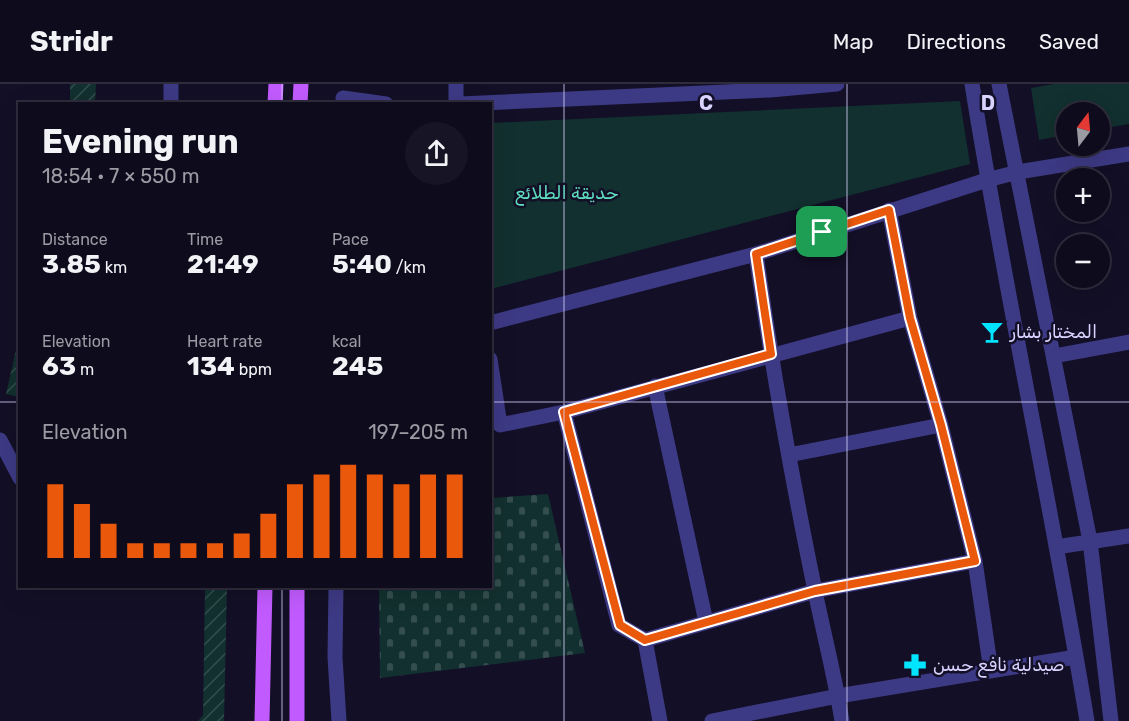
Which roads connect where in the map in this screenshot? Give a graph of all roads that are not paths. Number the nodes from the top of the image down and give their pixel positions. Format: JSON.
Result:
{"nodes":[{"id":1,"x":171,"y":84,"type":"edge"},
{"id":2,"x":276,"y":84,"type":"edge"},
{"id":3,"x":302,"y":84,"type":"edge"},
{"id":4,"x":456,"y":84,"type":"edge"},
{"id":5,"x":837,"y":84,"type":"edge"},
{"id":6,"x":972,"y":84,"type":"edge"},
{"id":7,"x":999,"y":84,"type":"edge"},
{"id":8,"x":770,"y":87,"type":"edge"},
{"id":9,"x":343,"y":95,"type":"edge"},
{"id":10,"x":171,"y":102,"type":"edge"},
{"id":11,"x":275,"y":102,"type":"edge"},
{"id":12,"x":300,"y":102,"type":"edge"},
{"id":13,"x":376,"y":102,"type":"edge"},
{"id":14,"x":456,"y":102,"type":"edge"},
{"id":15,"x":492,"y":102,"type":"edge"},
{"id":16,"x":1129,"y":154,"type":"edge"},
{"id":17,"x":1018,"y":172,"type":"junction"},
{"id":18,"x":987,"y":180,"type":"junction"},
{"id":19,"x":889,"y":210,"type":"junction"},
{"id":20,"x":756,"y":254,"type":"junction"},
{"id":21,"x":910,"y":318,"type":"junction"},
{"id":22,"x":492,"y":321,"type":"edge"},
{"id":23,"x":1129,"y":342,"type":"edge"},
{"id":24,"x":771,"y":354,"type":"junction"},
{"id":25,"x":1054,"y":356,"type":"junction"},
{"id":26,"x":492,"y":372,"type":"edge"},
{"id":27,"x":656,"y":386,"type":"junction"},
{"id":28,"x":564,"y":412,"type":"junction"},
{"id":29,"x":941,"y":425,"type":"junction"},
{"id":30,"x":0,"y":440,"type":"edge"},
{"id":31,"x":789,"y":456,"type":"junction"},
{"id":32,"x":18,"y":474,"type":"edge"},
{"id":33,"x":1129,"y":536,"type":"edge"},
{"id":34,"x":1090,"y":541,"type":"junction"},
{"id":35,"x":1056,"y":547,"type":"junction"},
{"id":36,"x":975,"y":561,"type":"junction"},
{"id":37,"x":265,"y":588,"type":"edge"},
{"id":38,"x":297,"y":588,"type":"edge"},
{"id":39,"x":336,"y":588,"type":"edge"},
{"id":40,"x":815,"y":591,"type":"junction"},
{"id":41,"x":706,"y":622,"type":"junction"},
{"id":42,"x":645,"y":640,"type":"junction"},
{"id":43,"x":1076,"y":657,"type":"junction"},
{"id":44,"x":991,"y":671,"type":"junction"},
{"id":45,"x":838,"y":696,"type":"junction"},
{"id":46,"x":262,"y":721,"type":"edge"},
{"id":47,"x":297,"y":721,"type":"edge"},
{"id":48,"x":339,"y":721,"type":"edge"},
{"id":49,"x":660,"y":721,"type":"edge"},
{"id":50,"x":712,"y":721,"type":"edge"},
{"id":51,"x":842,"y":721,"type":"edge"},
{"id":52,"x":1087,"y":721,"type":"edge"},
{"id":53,"x":1111,"y":721,"type":"edge"}],
"edges":[{"from":1,"to":10,"type":"street"},
{"from":2,"to":11,"type":"main road"},
{"from":3,"to":12,"type":"main road"},
{"from":4,"to":14,"type":"street"},
{"from":5,"to":8,"type":"street"},
{"from":6,"to":18,"type":"street"},
{"from":7,"to":17,"type":"street"},
{"from":8,"to":15,"type":"street"},
{"from":9,"to":13,"type":"street"},
{"from":16,"to":17,"type":"street"},
{"from":17,"to":18,"type":"street"},
{"from":17,"to":25,"type":"street"},
{"from":18,"to":19,"type":"street"},
{"from":18,"to":35,"type":"street"},
{"from":19,"to":20,"type":"street"},
{"from":19,"to":21,"type":"street"},
{"from":20,"to":22,"type":"street"},
{"from":20,"to":24,"type":"street"},
{"from":21,"to":24,"type":"street"},
{"from":21,"to":29,"type":"street"},
{"from":23,"to":25,"type":"street"},
{"from":24,"to":27,"type":"street"},
{"from":24,"to":31,"type":"street"},
{"from":25,"to":34,"type":"street"},
{"from":26,"to":28,"type":"street"},
{"from":27,"to":28,"type":"street"},
{"from":27,"to":41,"type":"street"},
{"from":28,"to":42,"type":"street"},
{"from":29,"to":31,"type":"street"},
{"from":29,"to":36,"type":"street"},
{"from":30,"to":32,"type":"street"},
{"from":31,"to":40,"type":"street"},
{"from":33,"to":34,"type":"street"},
{"from":34,"to":35,"type":"street"},
{"from":34,"to":53,"type":"street"},
{"from":35,"to":43,"type":"street"},
{"from":36,"to":40,"type":"street"},
{"from":36,"to":44,"type":"street"},
{"from":37,"to":46,"type":"main road"},
{"from":38,"to":47,"type":"main road"},
{"from":39,"to":48,"type":"street"},
{"from":40,"to":41,"type":"street"},
{"from":40,"to":45,"type":"street"},
{"from":41,"to":42,"type":"street"},
{"from":42,"to":49,"type":"street"},
{"from":43,"to":44,"type":"street"},
{"from":43,"to":52,"type":"street"},
{"from":44,"to":45,"type":"street"},
{"from":45,"to":50,"type":"street"},
{"from":45,"to":51,"type":"street"}]}
